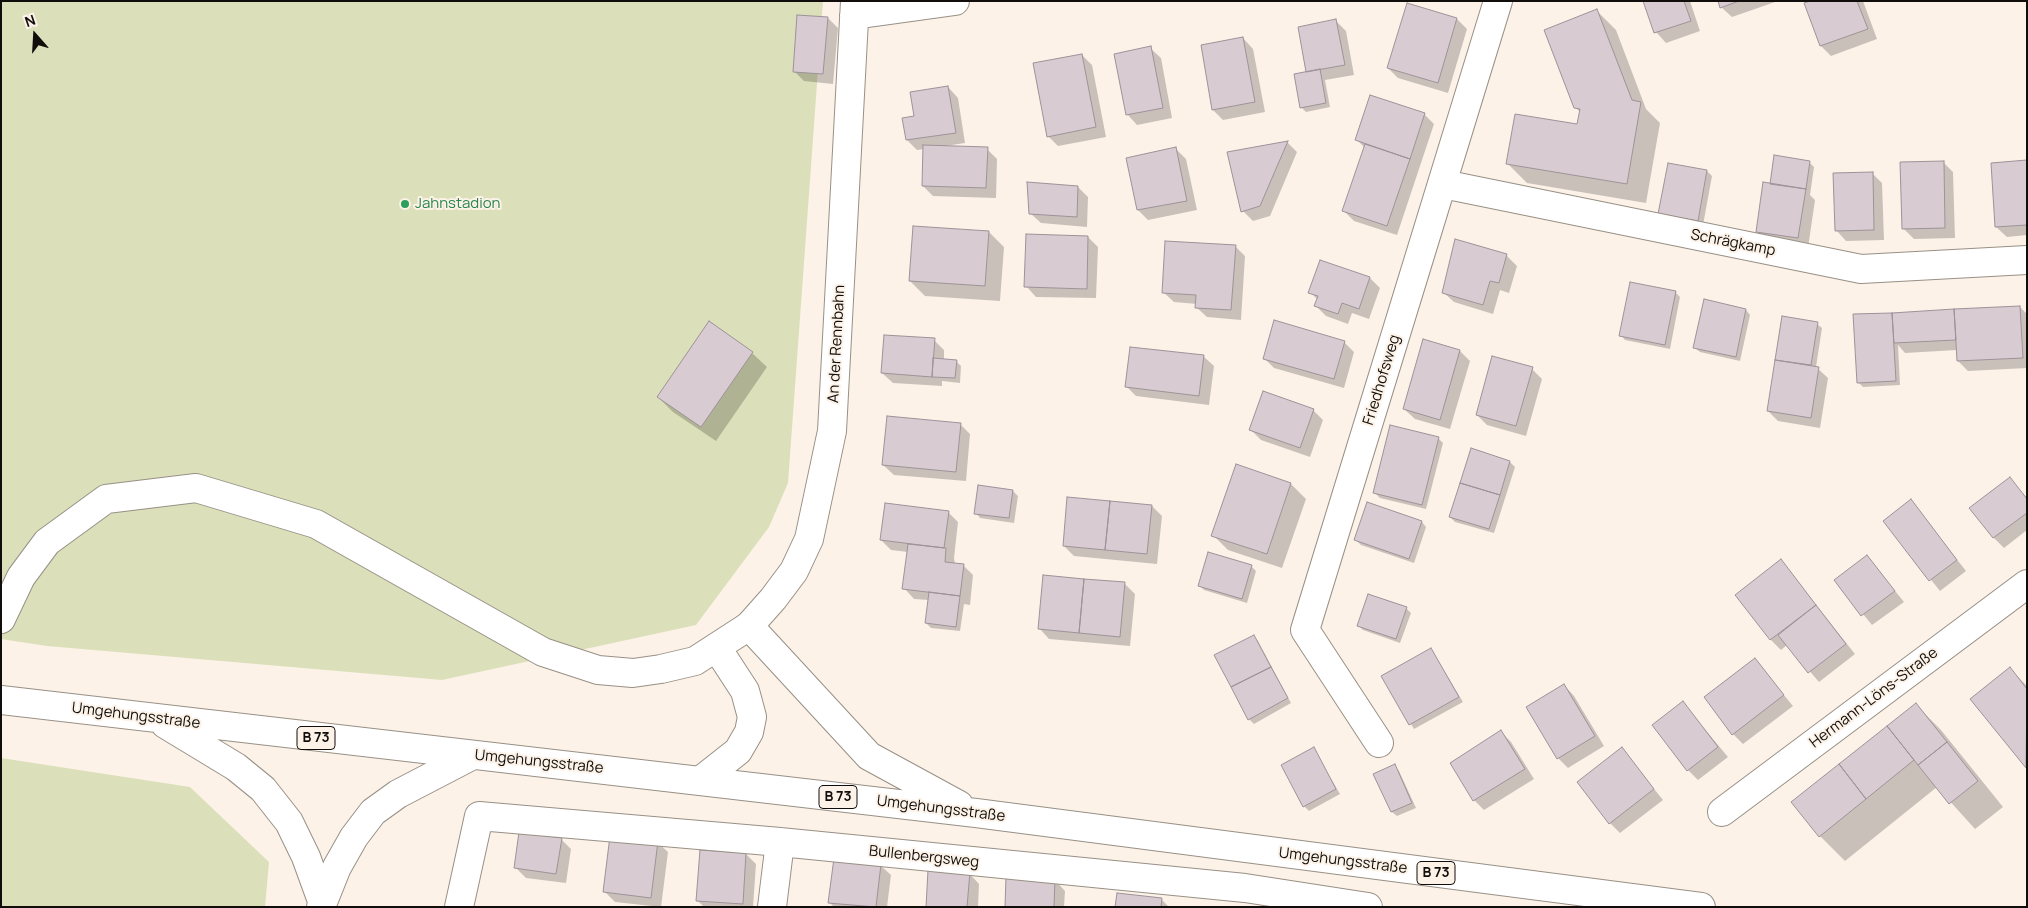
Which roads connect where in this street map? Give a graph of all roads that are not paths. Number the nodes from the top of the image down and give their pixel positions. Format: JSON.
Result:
{"nodes":[{"id":1,"x":955,"y":1,"type":"edge"},
{"id":2,"x":1498,"y":1,"type":"edge"},
{"id":3,"x":854,"y":8,"type":"edge"},
{"id":4,"x":1443,"y":184,"type":"junction"},
{"id":5,"x":2027,"y":260,"type":"edge"},
{"id":6,"x":2027,"y":584,"type":"edge"},
{"id":7,"x":1,"y":619,"type":"edge"},
{"id":8,"x":749,"y":626,"type":"junction"},
{"id":9,"x":717,"y":648,"type":"junction"},
{"id":10,"x":1,"y":700,"type":"edge"},
{"id":11,"x":159,"y":720,"type":"junction"},
{"id":12,"x":1379,"y":743,"type":"dead end"},
{"id":13,"x":473,"y":755,"type":"junction"},
{"id":14,"x":700,"y":781,"type":"junction"},
{"id":15,"x":1722,"y":812,"type":"dead end"},
{"id":16,"x":976,"y":813,"type":"junction"},
{"id":17,"x":780,"y":842,"type":"junction"},
{"id":18,"x":321,"y":904,"type":"edge"},
{"id":19,"x":459,"y":907,"type":"edge"},
{"id":20,"x":772,"y":907,"type":"edge"},
{"id":21,"x":1368,"y":907,"type":"edge"},
{"id":22,"x":1701,"y":907,"type":"edge"}],
"edges":[{"from":1,"to":3,"type":"street"},
{"from":2,"to":4,"type":"street","name":"Friedhofsweg"},
{"from":3,"to":8,"type":"street","name":"An der Rennbahn"},
{"from":4,"to":5,"type":"street","name":"Schrägkamp"},
{"from":4,"to":12,"type":"street","name":"Friedhofsweg"},
{"from":6,"to":15,"type":"street","name":"Hermann-Löns-Straße"},
{"from":7,"to":9,"type":"street","name":"An der Rennbahn"},
{"from":8,"to":9,"type":"street","name":"An der Rennbahn"},
{"from":8,"to":16,"type":"street"},
{"from":9,"to":14,"type":"street"},
{"from":10,"to":11,"type":"street","name":"Umgehungsstraße","number":"B 73"},
{"from":11,"to":13,"type":"street","name":"Umgehungsstraße","number":"B 73"},
{"from":11,"to":18,"type":"street"},
{"from":13,"to":14,"type":"street","name":"Umgehungsstraße","number":"B 73"},
{"from":13,"to":18,"type":"street"},
{"from":14,"to":16,"type":"street","name":"Umgehungsstraße","number":"B 73"},
{"from":16,"to":22,"type":"street","name":"Umgehungsstraße","number":"B 73"},
{"from":17,"to":19,"type":"street","name":"Bullenbergsweg"},
{"from":17,"to":20,"type":"street"},
{"from":17,"to":21,"type":"street","name":"Bullenbergsweg"}]}
